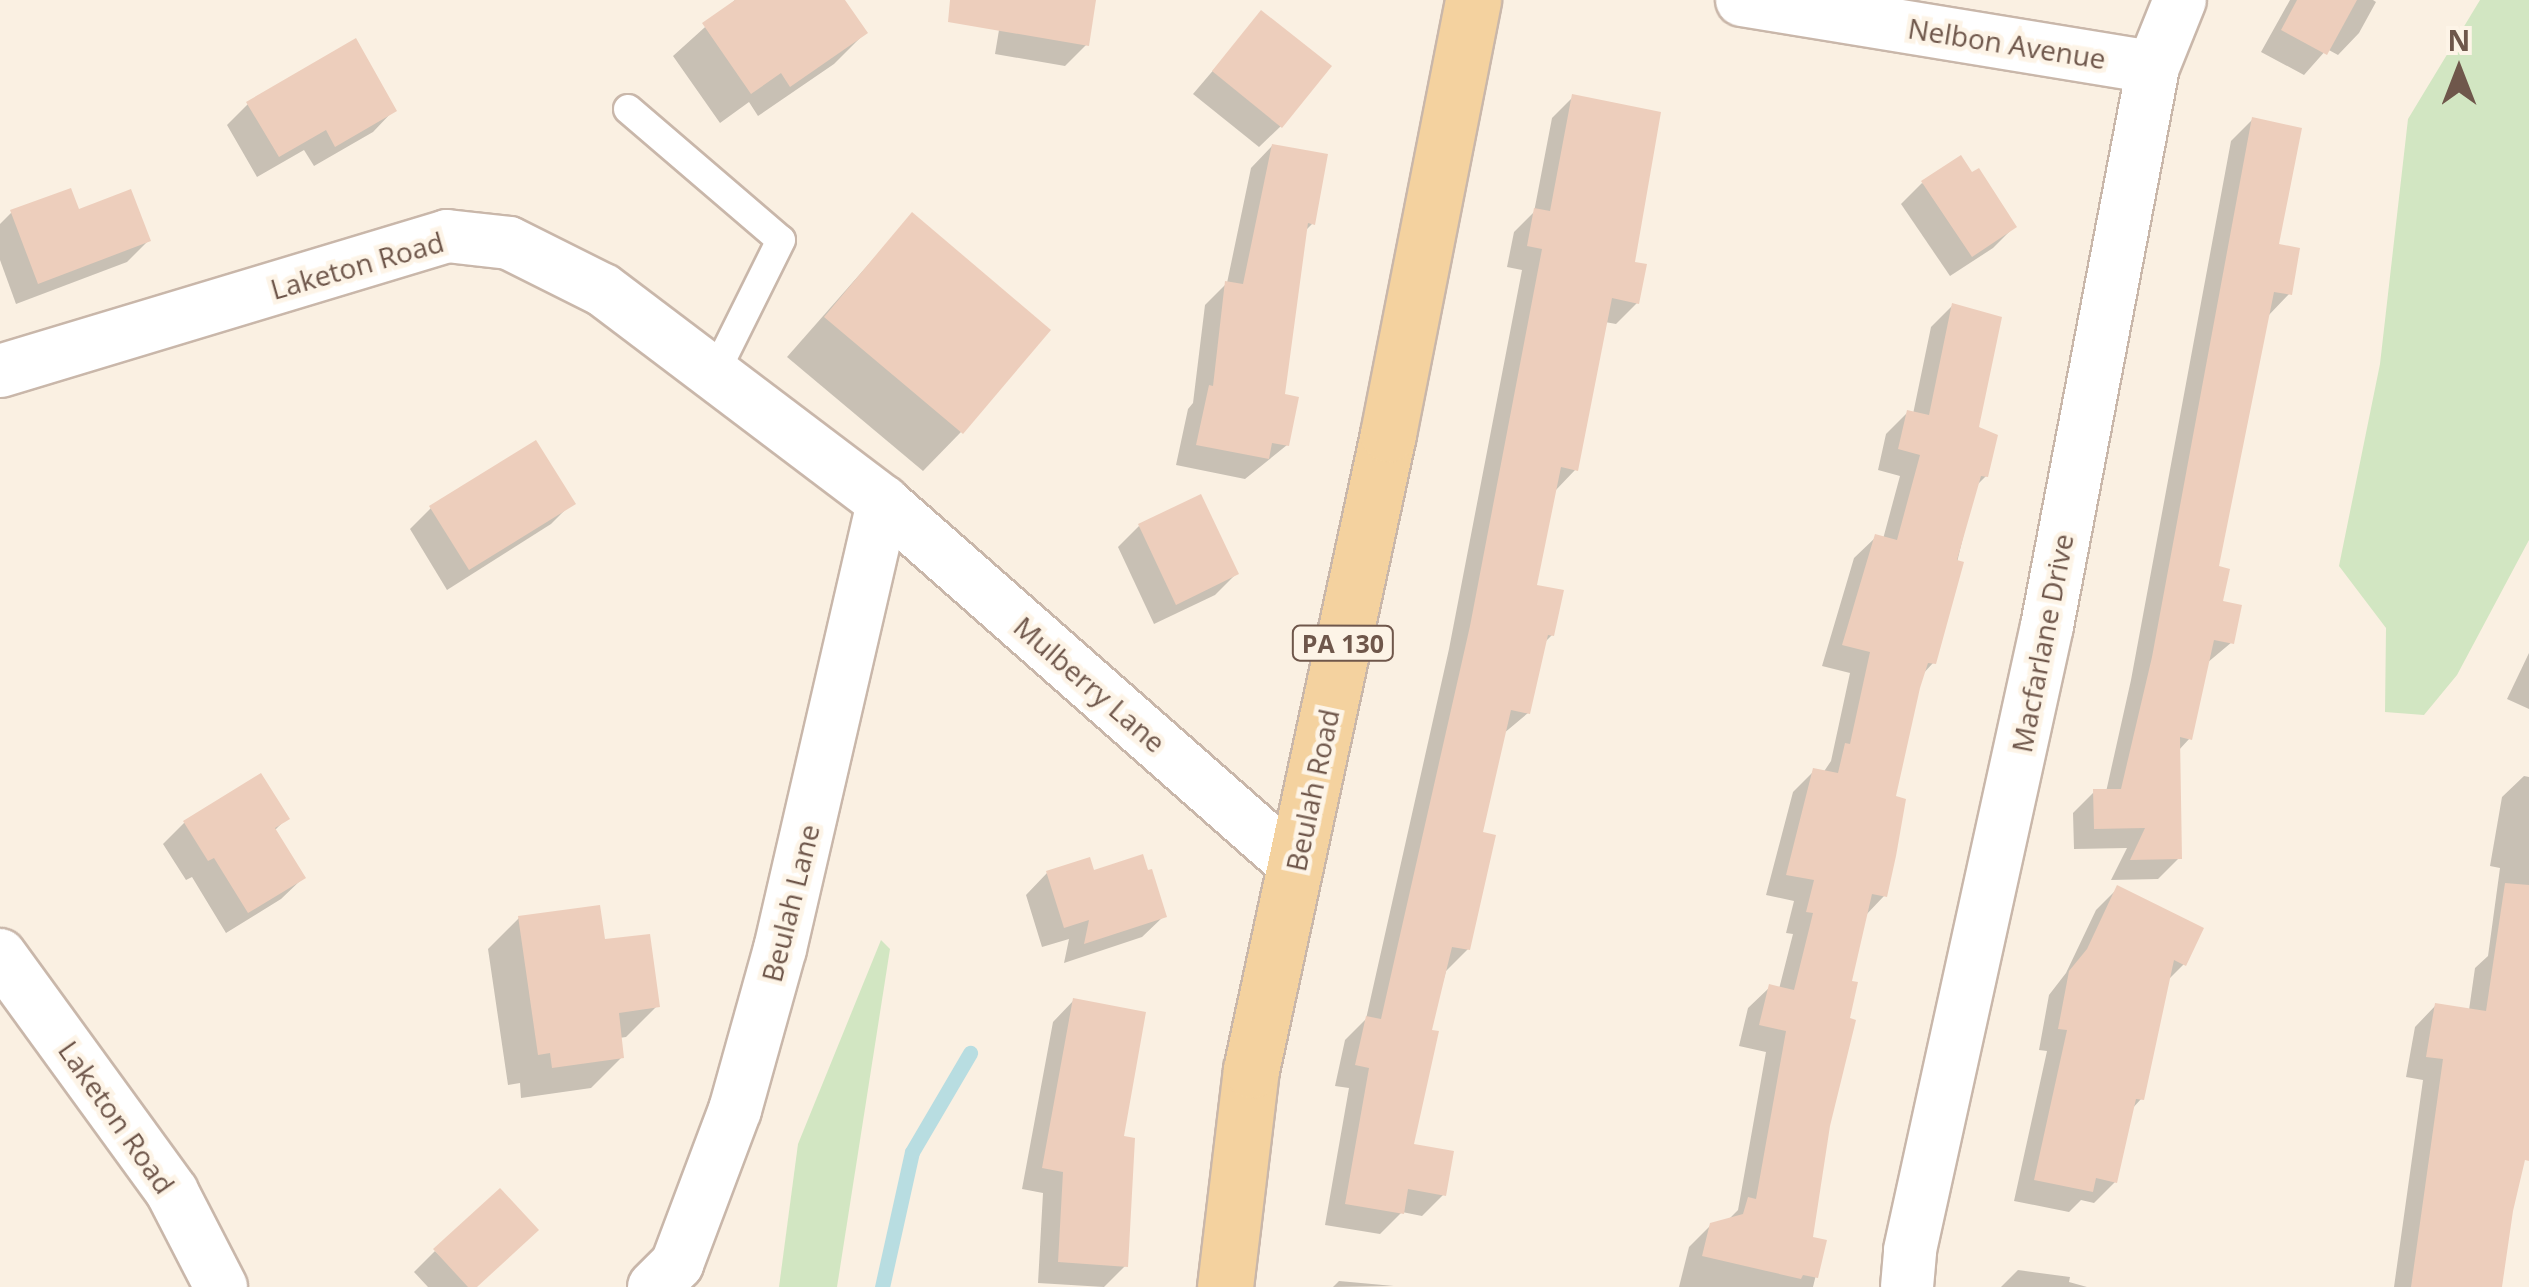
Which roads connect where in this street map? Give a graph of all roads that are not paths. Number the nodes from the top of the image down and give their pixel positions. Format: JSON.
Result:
{"nodes":[{"id":1,"x":1472,"y":0,"type":"edge"},
{"id":2,"x":1742,"y":0,"type":"edge"},
{"id":3,"x":2180,"y":0,"type":"edge"},
{"id":4,"x":2152,"y":67,"type":"junction"},
{"id":5,"x":628,"y":109,"type":"dead end"},
{"id":6,"x":0,"y":370,"type":"edge"},
{"id":7,"x":714,"y":375,"type":"junction"},
{"id":8,"x":883,"y":502,"type":"junction"},
{"id":9,"x":1296,"y":866,"type":"junction"},
{"id":10,"x":0,"y":955,"type":"edge"},
{"id":11,"x":221,"y":1287,"type":"edge"},
{"id":12,"x":654,"y":1287,"type":"edge"},
{"id":13,"x":1225,"y":1287,"type":"edge"},
{"id":14,"x":1907,"y":1287,"type":"edge"}],
"edges":[{"from":1,"to":9,"type":"main road","name":"Beulah Road","number":"PA 130"},
{"from":2,"to":4,"type":"street","name":"Nelbon Avenue"},
{"from":3,"to":4,"type":"street","name":"Macfarlane Drive"},
{"from":4,"to":14,"type":"street","name":"Macfarlane Drive"},
{"from":5,"to":7,"type":"lane"},
{"from":6,"to":7,"type":"street","name":"Laketon Road"},
{"from":7,"to":8,"type":"street","name":"Laketon Road"},
{"from":8,"to":9,"type":"street","name":"Mulberry Lane"},
{"from":8,"to":12,"type":"street","name":"Beulah Lane"},
{"from":9,"to":13,"type":"main road","name":"Beulah Road","number":"PA 130"},
{"from":10,"to":11,"type":"street","name":"Laketon Road"}]}
